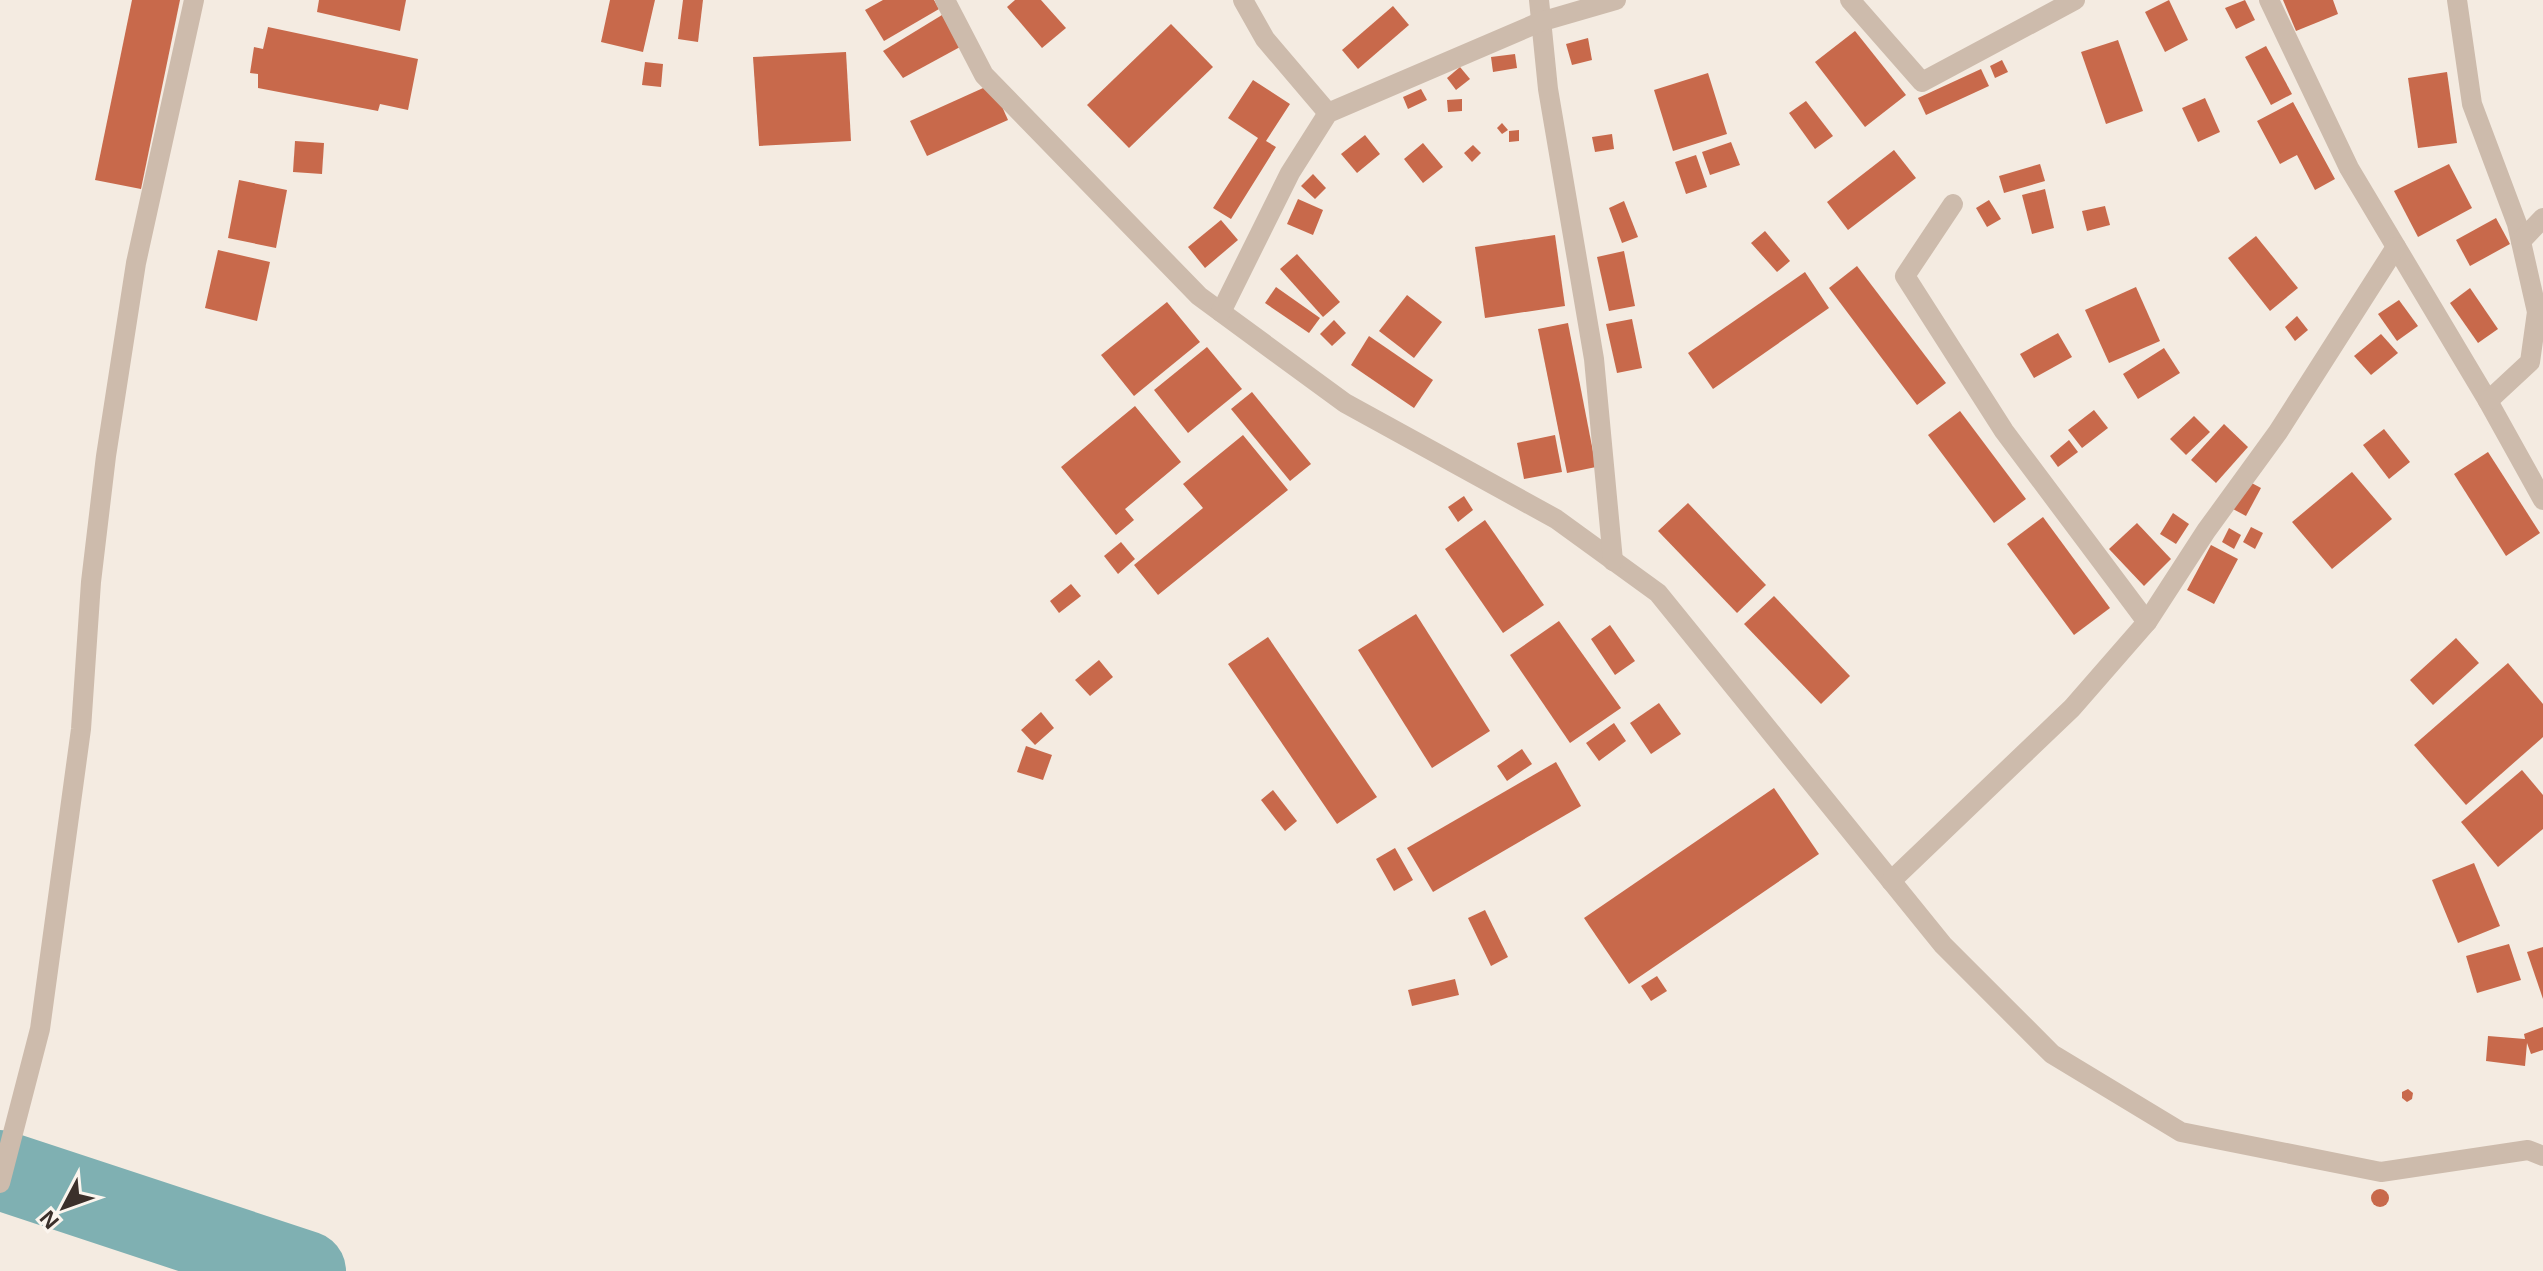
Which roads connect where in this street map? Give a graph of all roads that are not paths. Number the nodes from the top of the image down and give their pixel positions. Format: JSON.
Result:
{"nodes":[{"id":1,"x":194,"y":0,"type":"edge"},
{"id":2,"x":945,"y":0,"type":"edge"},
{"id":3,"x":1243,"y":0,"type":"edge"},
{"id":4,"x":1539,"y":0,"type":"edge"},
{"id":5,"x":1616,"y":0,"type":"edge"},
{"id":6,"x":1850,"y":0,"type":"edge"},
{"id":7,"x":2075,"y":0,"type":"edge"},
{"id":8,"x":2269,"y":0,"type":"edge"},
{"id":9,"x":2457,"y":0,"type":"edge"},
{"id":10,"x":1540,"y":22,"type":"junction"},
{"id":11,"x":1328,"y":113,"type":"junction"},
{"id":12,"x":1953,"y":204,"type":"dead end"},
{"id":13,"x":2543,"y":218,"type":"edge"},
{"id":14,"x":2521,"y":241,"type":"junction"},
{"id":15,"x":2396,"y":247,"type":"junction"},
{"id":16,"x":1221,"y":312,"type":"junction"},
{"id":17,"x":2536,"y":368,"type":"edge"},
{"id":18,"x":2488,"y":401,"type":"junction"},
{"id":19,"x":2543,"y":500,"type":"edge"},
{"id":20,"x":1613,"y":561,"type":"junction"},
{"id":21,"x":2147,"y":622,"type":"junction"},
{"id":22,"x":1891,"y":881,"type":"junction"},
{"id":23,"x":2543,"y":1156,"type":"edge"},
{"id":24,"x":0,"y":1183,"type":"edge"}],
"edges":[{"from":1,"to":24,"type":"street"},
{"from":2,"to":16,"type":"street"},
{"from":3,"to":11,"type":"street"},
{"from":4,"to":10,"type":"street"},
{"from":5,"to":10,"type":"street"},
{"from":6,"to":7,"type":"street"},
{"from":8,"to":15,"type":"street"},
{"from":9,"to":14,"type":"street"},
{"from":10,"to":11,"type":"street"},
{"from":10,"to":20,"type":"street"},
{"from":11,"to":16,"type":"street"},
{"from":12,"to":21,"type":"street"},
{"from":13,"to":14,"type":"street"},
{"from":14,"to":17,"type":"street"},
{"from":15,"to":18,"type":"street"},
{"from":15,"to":21,"type":"street"},
{"from":16,"to":20,"type":"street"},
{"from":17,"to":18,"type":"street"},
{"from":18,"to":19,"type":"street"},
{"from":20,"to":22,"type":"street"},
{"from":21,"to":22,"type":"street"},
{"from":22,"to":23,"type":"street"}]}
